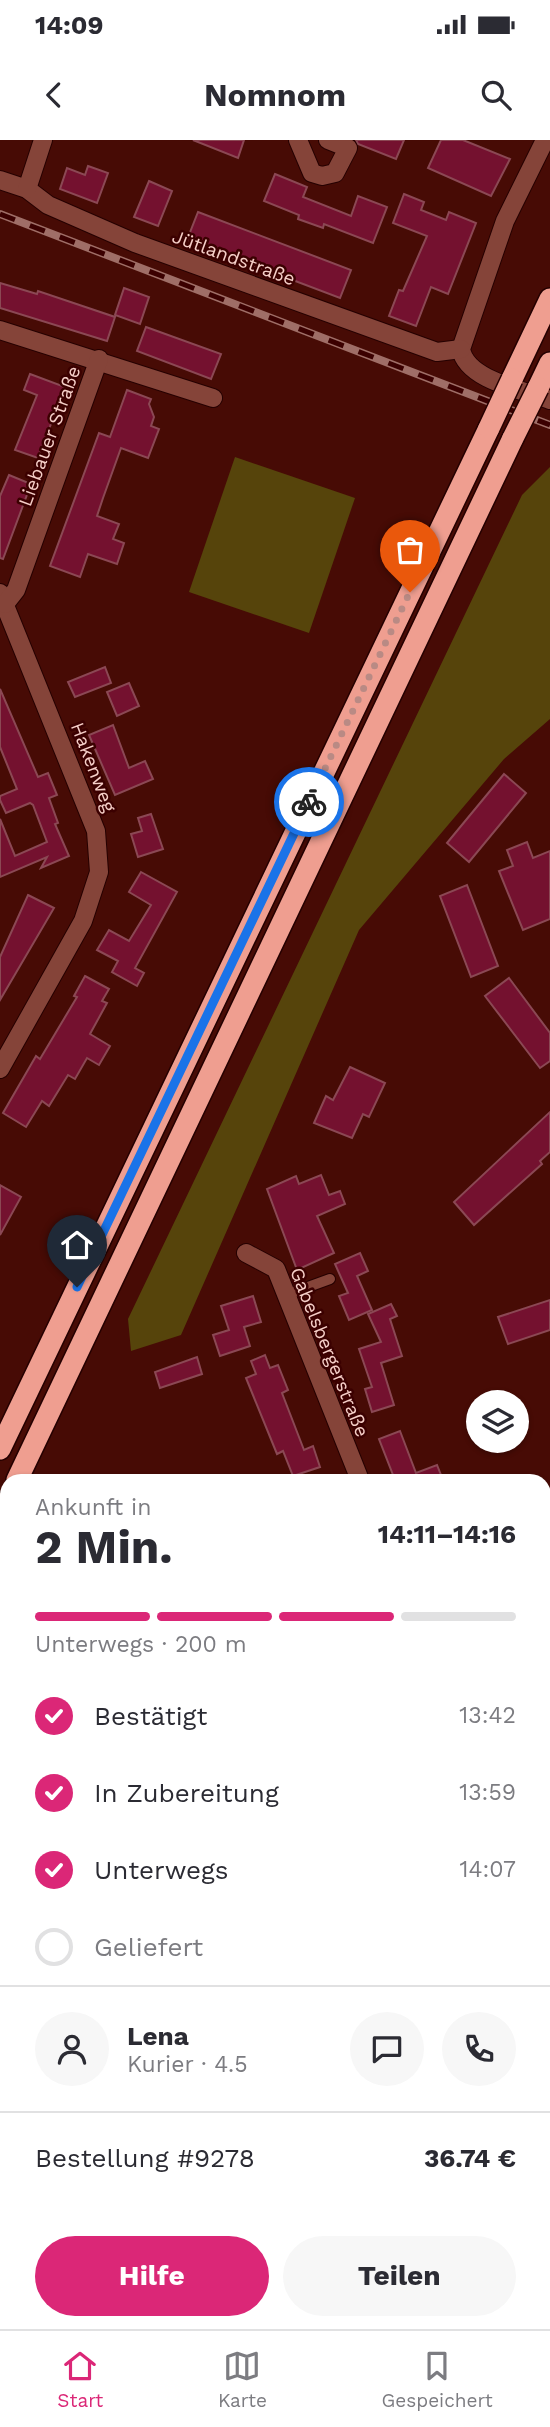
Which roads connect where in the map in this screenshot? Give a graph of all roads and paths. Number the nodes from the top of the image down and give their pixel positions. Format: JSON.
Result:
{"nodes":[{"id":1,"x":43,"y":140,"type":"edge"},
{"id":2,"x":298,"y":140,"type":"edge"},
{"id":3,"x":328,"y":140,"type":"edge"},
{"id":4,"x":545,"y":140,"type":"edge"},
{"id":5,"x":0,"y":180,"type":"edge"},
{"id":6,"x":27,"y":189,"type":"junction"},
{"id":7,"x":550,"y":299,"type":"edge"},
{"id":8,"x":0,"y":330,"type":"edge"},
{"id":9,"x":461,"y":349,"type":"junction"},
{"id":10,"x":99,"y":359,"type":"junction"},
{"id":11,"x":550,"y":363,"type":"edge"},
{"id":12,"x":544,"y":394,"type":"edge"},
{"id":13,"x":213,"y":398,"type":"dead end"},
{"id":14,"x":3,"y":598,"type":"edge"},
{"id":15,"x":0,"y":1069,"type":"edge"},
{"id":16,"x":246,"y":1253,"type":"dead end"},
{"id":17,"x":330,"y":1279,"type":"dead end"},
{"id":18,"x":285,"y":1295,"type":"junction"},
{"id":19,"x":0,"y":1450,"type":"edge"},
{"id":20,"x":20,"y":1474,"type":"edge"},
{"id":21,"x":358,"y":1474,"type":"edge"}],
"edges":[{"from":1,"to":6,"type":"street"},
{"from":2,"to":3,"type":"street"},
{"from":4,"to":9,"type":"street"},
{"from":5,"to":6,"type":"street","name":"Jütlandstraße"},
{"from":6,"to":9,"type":"street","name":"Jütlandstraße"},
{"from":7,"to":19,"type":"highway","bridge":true},
{"from":8,"to":10,"type":"street","name":"Liebauer Straße"},
{"from":9,"to":12,"type":"street"},
{"from":10,"to":13,"type":"street","name":"Liebauer Straße"},
{"from":10,"to":14,"type":"street","name":"Liebauer Straße"},
{"from":11,"to":12,"type":"highway"},
{"from":12,"to":20,"type":"highway","bridge":true},
{"from":14,"to":15,"type":"street","name":"Hakenweg"},
{"from":16,"to":18,"type":"street","name":"Gabelsbergerstraße"},
{"from":17,"to":18,"type":"lane"},
{"from":18,"to":21,"type":"street","name":"Gabelsbergerstraße"}]}
